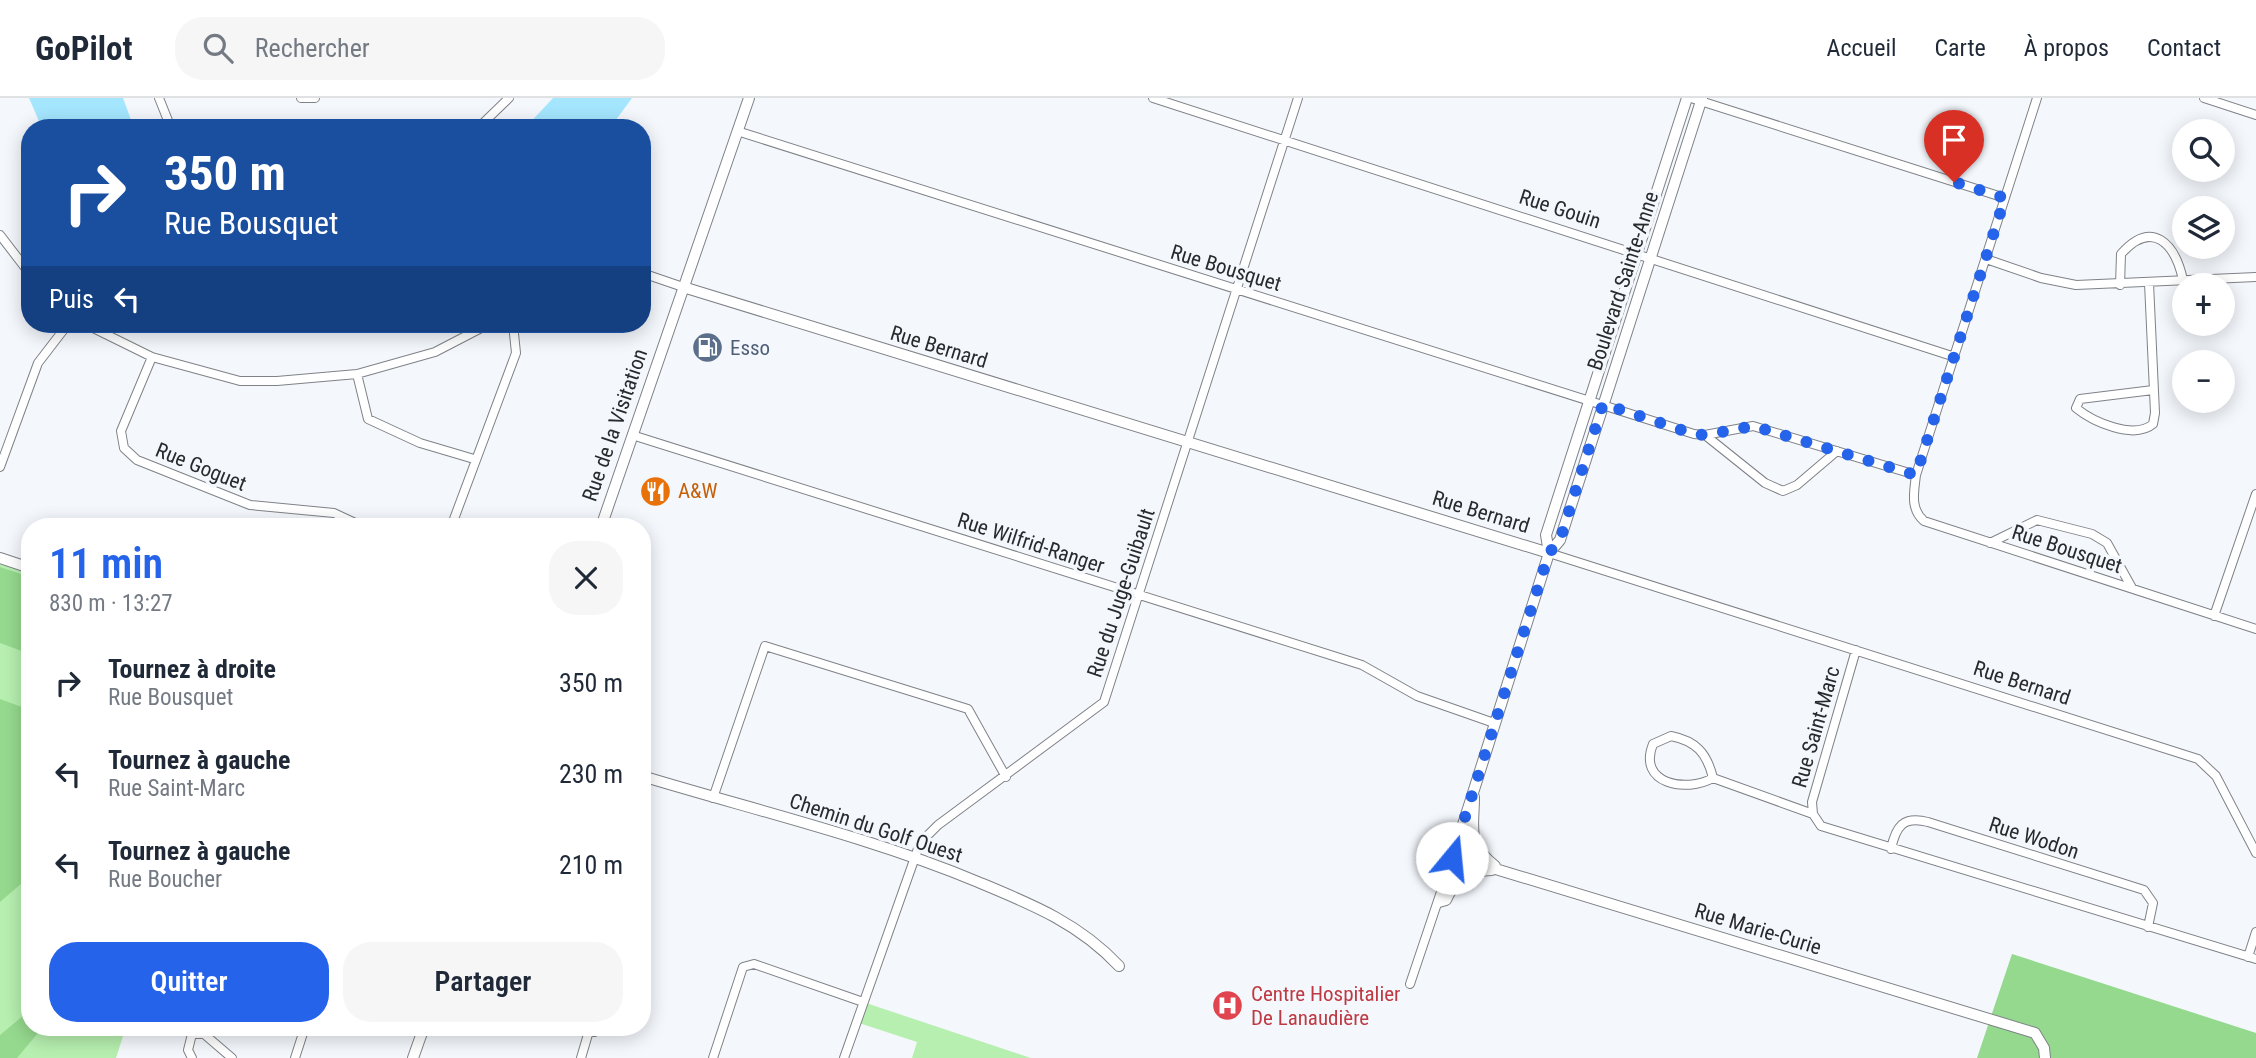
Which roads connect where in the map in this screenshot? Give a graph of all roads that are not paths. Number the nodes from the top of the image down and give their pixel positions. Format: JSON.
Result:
{"nodes":[{"id":1,"x":159,"y":98,"type":"edge"},
{"id":2,"x":301,"y":98,"type":"edge"},
{"id":3,"x":315,"y":98,"type":"edge"},
{"id":4,"x":509,"y":98,"type":"edge"},
{"id":5,"x":749,"y":98,"type":"edge"},
{"id":6,"x":1153,"y":98,"type":"edge"},
{"id":7,"x":1298,"y":98,"type":"edge"},
{"id":8,"x":2038,"y":98,"type":"edge"},
{"id":9,"x":2204,"y":98,"type":"edge"},
{"id":10,"x":1695,"y":99,"type":"edge"},
{"id":11,"x":2256,"y":115,"type":"edge"},
{"id":12,"x":167,"y":119,"type":"edge"},
{"id":13,"x":487,"y":119,"type":"edge"},
{"id":14,"x":737,"y":131,"type":"junction"},
{"id":15,"x":1284,"y":142,"type":"junction"},
{"id":16,"x":2005,"y":198,"type":"junction"},
{"id":17,"x":0,"y":235,"type":"edge"},
{"id":18,"x":1637,"y":252,"type":"junction"},
{"id":19,"x":1652,"y":257,"type":"junction"},
{"id":20,"x":1986,"y":259,"type":"junction"},
{"id":21,"x":21,"y":262,"type":"edge"},
{"id":22,"x":2181,"y":273,"type":"edge"},
{"id":23,"x":651,"y":276,"type":"edge"},
{"id":24,"x":2256,"y":277,"type":"edge"},
{"id":25,"x":2235,"y":278,"type":"edge"},
{"id":26,"x":2172,"y":281,"type":"edge"},
{"id":27,"x":2149,"y":283,"type":"junction"},
{"id":28,"x":2120,"y":285,"type":"junction"},
{"id":29,"x":684,"y":288,"type":"junction"},
{"id":30,"x":1235,"y":290,"type":"junction"},
{"id":31,"x":61,"y":333,"type":"edge"},
{"id":32,"x":103,"y":333,"type":"edge"},
{"id":33,"x":472,"y":333,"type":"edge"},
{"id":34,"x":514,"y":333,"type":"edge"},
{"id":35,"x":152,"y":357,"type":"junction"},
{"id":36,"x":1955,"y":357,"type":"junction"},
{"id":37,"x":357,"y":374,"type":"junction"},
{"id":38,"x":2153,"y":390,"type":"junction"},
{"id":39,"x":1590,"y":399,"type":"junction"},
{"id":40,"x":1603,"y":404,"type":"junction"},
{"id":41,"x":632,"y":435,"type":"junction"},
{"id":42,"x":1705,"y":435,"type":"junction"},
{"id":43,"x":4,"y":438,"type":"edge"},
{"id":44,"x":1188,"y":443,"type":"junction"},
{"id":45,"x":1837,"y":450,"type":"junction"},
{"id":46,"x":474,"y":459,"type":"junction"},
{"id":47,"x":0,"y":467,"type":"edge"},
{"id":48,"x":1916,"y":475,"type":"junction"},
{"id":49,"x":2256,"y":494,"type":"edge"},
{"id":50,"x":345,"y":518,"type":"edge"},
{"id":51,"x":454,"y":518,"type":"edge"},
{"id":52,"x":604,"y":518,"type":"edge"},
{"id":53,"x":1990,"y":543,"type":"junction"},
{"id":54,"x":1549,"y":553,"type":"junction"},
{"id":55,"x":0,"y":558,"type":"edge"},
{"id":56,"x":21,"y":565,"type":"edge"},
{"id":57,"x":2132,"y":588,"type":"junction"},
{"id":58,"x":1139,"y":596,"type":"junction"},
{"id":59,"x":2214,"y":616,"type":"junction"},
{"id":60,"x":2256,"y":629,"type":"edge"},
{"id":61,"x":1856,"y":650,"type":"junction"},
{"id":62,"x":1494,"y":723,"type":"junction"},
{"id":63,"x":1006,"y":777,"type":"junction"},
{"id":64,"x":1713,"y":778,"type":"junction"},
{"id":65,"x":651,"y":779,"type":"edge"},
{"id":66,"x":1474,"y":787,"type":"junction"},
{"id":67,"x":713,"y":798,"type":"junction"},
{"id":68,"x":1813,"y":814,"type":"junction"},
{"id":69,"x":1891,"y":849,"type":"junction"},
{"id":70,"x":2256,"y":853,"type":"edge"},
{"id":71,"x":914,"y":855,"type":"junction"},
{"id":72,"x":1453,"y":856,"type":"junction"},
{"id":73,"x":1500,"y":870,"type":"junction"},
{"id":74,"x":1514,"y":874,"type":"junction"},
{"id":75,"x":1439,"y":902,"type":"junction"},
{"id":76,"x":2148,"y":927,"type":"junction"},
{"id":77,"x":2256,"y":932,"type":"edge"},
{"id":78,"x":2252,"y":958,"type":"edge"},
{"id":79,"x":1119,"y":966,"type":"dead end"},
{"id":80,"x":1410,"y":984,"type":"dead end"},
{"id":81,"x":863,"y":1002,"type":"junction"},
{"id":82,"x":192,"y":1036,"type":"edge"},
{"id":83,"x":206,"y":1036,"type":"edge"},
{"id":84,"x":302,"y":1036,"type":"edge"},
{"id":85,"x":421,"y":1036,"type":"edge"},
{"id":86,"x":585,"y":1036,"type":"edge"},
{"id":87,"x":2045,"y":1053,"type":"edge"},
{"id":88,"x":192,"y":1058,"type":"edge"},
{"id":89,"x":232,"y":1058,"type":"edge"},
{"id":90,"x":295,"y":1058,"type":"edge"},
{"id":91,"x":413,"y":1058,"type":"edge"},
{"id":92,"x":581,"y":1058,"type":"edge"},
{"id":93,"x":713,"y":1058,"type":"edge"},
{"id":94,"x":844,"y":1058,"type":"edge"},
{"id":95,"x":2037,"y":1058,"type":"edge"}],
"edges":[{"from":1,"to":12,"type":"street"},
{"from":2,"to":3,"type":"street"},
{"from":4,"to":13,"type":"street"},
{"from":5,"to":14,"type":"street","name":"Rue de la Visitation"},
{"from":6,"to":15,"type":"street","name":"Rue Gouin"},
{"from":7,"to":15,"type":"street","name":"Rue du Juge-Guibault"},
{"from":8,"to":16,"type":"street"},
{"from":9,"to":11,"type":"street"},
{"from":10,"to":16,"type":"street"},
{"from":10,"to":18,"type":"street","name":"Boulevard Sainte-Anne"},
{"from":10,"to":19,"type":"street","name":"Boulevard Sainte-Anne"},
{"from":14,"to":29,"type":"street","name":"Rue de la Visitation"},
{"from":14,"to":30,"type":"street","name":"Rue Bousquet"},
{"from":15,"to":18,"type":"street","name":"Rue Gouin"},
{"from":15,"to":30,"type":"street","name":"Rue du Juge-Guibault"},
{"from":16,"to":20,"type":"street"},
{"from":17,"to":21,"type":"street"},
{"from":18,"to":19,"type":"street","name":"Rue Gouin"},
{"from":18,"to":39,"type":"street","name":"Boulevard Sainte-Anne"},
{"from":19,"to":36,"type":"street","name":"Rue Gouin"},
{"from":19,"to":40,"type":"street","name":"Boulevard Sainte-Anne"},
{"from":20,"to":28,"type":"street"},
{"from":20,"to":36,"type":"street"},
{"from":22,"to":28,"type":"street"},
{"from":23,"to":29,"type":"street"},
{"from":24,"to":25,"type":"street"},
{"from":26,"to":27,"type":"street"},
{"from":27,"to":28,"type":"street"},
{"from":27,"to":38,"type":"street"},
{"from":29,"to":41,"type":"street","name":"Rue de la Visitation"},
{"from":29,"to":44,"type":"street","name":"Rue Bernard"},
{"from":30,"to":39,"type":"street","name":"Rue Bousquet"},
{"from":30,"to":44,"type":"street","name":"Rue du Juge-Guibault"},
{"from":31,"to":43,"type":"street"},
{"from":32,"to":35,"type":"street"},
{"from":33,"to":37,"type":"street"},
{"from":34,"to":46,"type":"street"},
{"from":35,"to":37,"type":"street"},
{"from":35,"to":50,"type":"street","name":"Rue Goguet"},
{"from":36,"to":48,"type":"street"},
{"from":37,"to":46,"type":"street"},
{"from":38,"to":38,"type":"street"},
{"from":39,"to":40,"type":"street","name":"Rue Bousquet"},
{"from":39,"to":54,"type":"street","name":"Boulevard Sainte-Anne"},
{"from":40,"to":42,"type":"street","name":"Rue Bousquet"},
{"from":40,"to":54,"type":"street","name":"Boulevard Sainte-Anne"},
{"from":41,"to":52,"type":"street","name":"Rue de la Visitation"},
{"from":41,"to":58,"type":"street","name":"Rue Wilfrid-Ranger"},
{"from":42,"to":45,"type":"street","name":"Rue Bousquet"},
{"from":42,"to":45,"type":"street","name":"Rue Bousquet"},
{"from":43,"to":47,"type":"street"},
{"from":44,"to":54,"type":"street","name":"Rue Bernard"},
{"from":44,"to":58,"type":"street","name":"Rue du Juge-Guibault"},
{"from":45,"to":48,"type":"street","name":"Rue Bousquet"},
{"from":46,"to":51,"type":"street"},
{"from":48,"to":53,"type":"street","name":"Rue Bousquet"},
{"from":49,"to":59,"type":"street"},
{"from":53,"to":57,"type":"street","name":"Rue Bousquet"},
{"from":53,"to":57,"type":"street","name":"Rue Bousquet"},
{"from":54,"to":61,"type":"street","name":"Rue Bernard"},
{"from":54,"to":62,"type":"street","name":"Boulevard Sainte-Anne"},
{"from":55,"to":56,"type":"street"},
{"from":57,"to":59,"type":"street","name":"Rue Bousquet"},
{"from":58,"to":62,"type":"street","name":"Rue Wilfrid-Ranger"},
{"from":58,"to":63,"type":"street","name":"Rue du Juge-Guibault"},
{"from":59,"to":60,"type":"street","name":"Rue Bousquet"},
{"from":61,"to":68,"type":"street","name":"Rue Saint-Marc"},
{"from":61,"to":70,"type":"street","name":"Rue Bernard"},
{"from":62,"to":66,"type":"street","name":"Boulevard Sainte-Anne"},
{"from":63,"to":67,"type":"street"},
{"from":63,"to":71,"type":"street","name":"Rue du Juge-Guibault"},
{"from":64,"to":64,"type":"street"},
{"from":64,"to":68,"type":"street"},
{"from":65,"to":67,"type":"street","name":"Chemin du Golf Ouest"},
{"from":66,"to":72,"type":"street","name":"Boulevard Sainte-Anne"},
{"from":66,"to":74,"type":"street"},
{"from":67,"to":71,"type":"street","name":"Chemin du Golf Ouest"},
{"from":68,"to":69,"type":"street"},
{"from":69,"to":76,"type":"street"},
{"from":69,"to":76,"type":"street","name":"Rue Wodon"},
{"from":71,"to":79,"type":"street","name":"Chemin du Golf Ouest"},
{"from":71,"to":81,"type":"street","name":"Rue du Juge-Guibault"},
{"from":72,"to":73,"type":"street","name":"Rue Marie-Curie"},
{"from":72,"to":75,"type":"street","name":"Boulevard Sainte-Anne"},
{"from":73,"to":74,"type":"street","name":"Rue Marie-Curie"},
{"from":73,"to":75,"type":"street"},
{"from":74,"to":87,"type":"street","name":"Rue Marie-Curie"},
{"from":75,"to":80,"type":"street","name":"Boulevard Sainte-Anne"},
{"from":76,"to":78,"type":"street"},
{"from":77,"to":78,"type":"street"},
{"from":81,"to":93,"type":"street"},
{"from":81,"to":94,"type":"street","name":"Rue du Juge-Guibault"},
{"from":82,"to":88,"type":"street"},
{"from":83,"to":89,"type":"street"},
{"from":84,"to":90,"type":"street"},
{"from":85,"to":91,"type":"street"},
{"from":86,"to":92,"type":"street"},
{"from":87,"to":95,"type":"street"}]}
